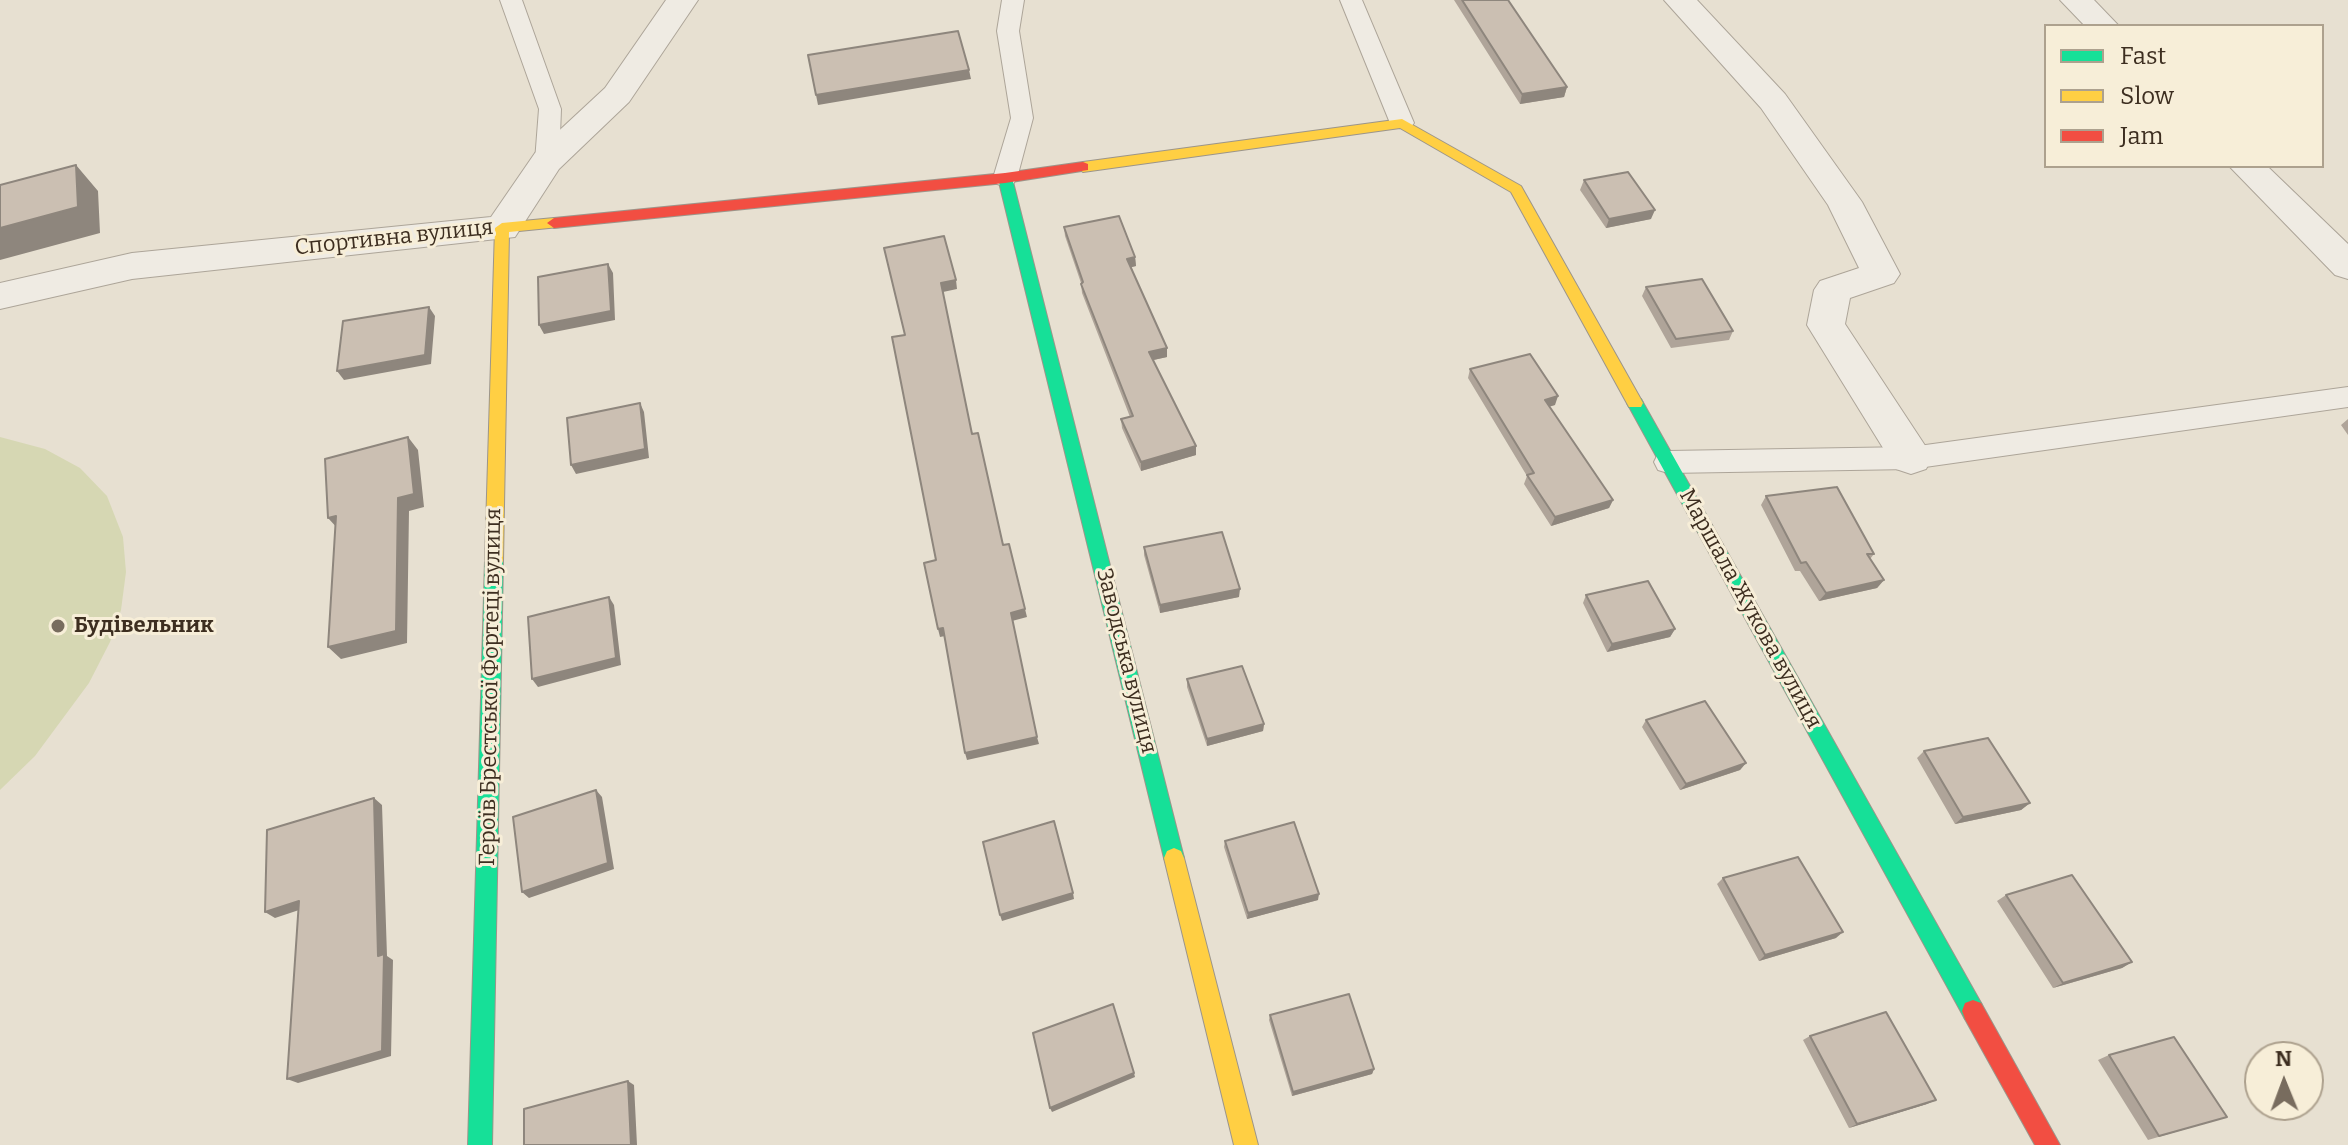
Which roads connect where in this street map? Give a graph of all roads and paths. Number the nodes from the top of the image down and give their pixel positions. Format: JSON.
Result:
{"nodes":[{"id":1,"x":511,"y":0,"type":"edge"},
{"id":2,"x":682,"y":0,"type":"edge"},
{"id":3,"x":1013,"y":0,"type":"edge"},
{"id":4,"x":1351,"y":0,"type":"edge"},
{"id":5,"x":1680,"y":0,"type":"edge"},
{"id":6,"x":2076,"y":0,"type":"edge"},
{"id":7,"x":2101,"y":24,"type":"edge"},
{"id":8,"x":1402,"y":123,"type":"junction"},
{"id":9,"x":547,"y":161,"type":"junction"},
{"id":10,"x":2248,"y":168,"type":"edge"},
{"id":11,"x":1005,"y":178,"type":"junction"},
{"id":12,"x":502,"y":228,"type":"junction"},
{"id":13,"x":2348,"y":266,"type":"edge"},
{"id":14,"x":0,"y":296,"type":"edge"},
{"id":15,"x":2348,"y":397,"type":"edge"},
{"id":16,"x":1911,"y":458,"type":"junction"},
{"id":17,"x":1668,"y":462,"type":"junction"},
{"id":18,"x":480,"y":1145,"type":"edge"},
{"id":19,"x":1246,"y":1145,"type":"edge"},
{"id":20,"x":2048,"y":1145,"type":"edge"}],
"edges":[{"from":1,"to":9,"type":"lane"},
{"from":2,"to":9,"type":"street","name":"Спортивна вулиця"},
{"from":3,"to":11,"type":"lane"},
{"from":4,"to":8,"type":"lane"},
{"from":5,"to":16,"type":"street"},
{"from":6,"to":7,"type":"street"},
{"from":8,"to":11,"type":"street"},
{"from":8,"to":17,"type":"street","name":"Маршала Жукова вулиця"},
{"from":9,"to":12,"type":"street","name":"Спортивна вулиця"},
{"from":10,"to":13,"type":"street"},
{"from":11,"to":12,"type":"street"},
{"from":11,"to":19,"type":"street","name":"Заводська вулиця"},
{"from":12,"to":14,"type":"street","name":"Спортивна вулиця"},
{"from":12,"to":18,"type":"street","name":"Героїв Брестської Фортеці вулиця"},
{"from":15,"to":16,"type":"lane"},
{"from":16,"to":17,"type":"lane"},
{"from":17,"to":20,"type":"street","name":"Маршала Жукова вулиця"}]}
